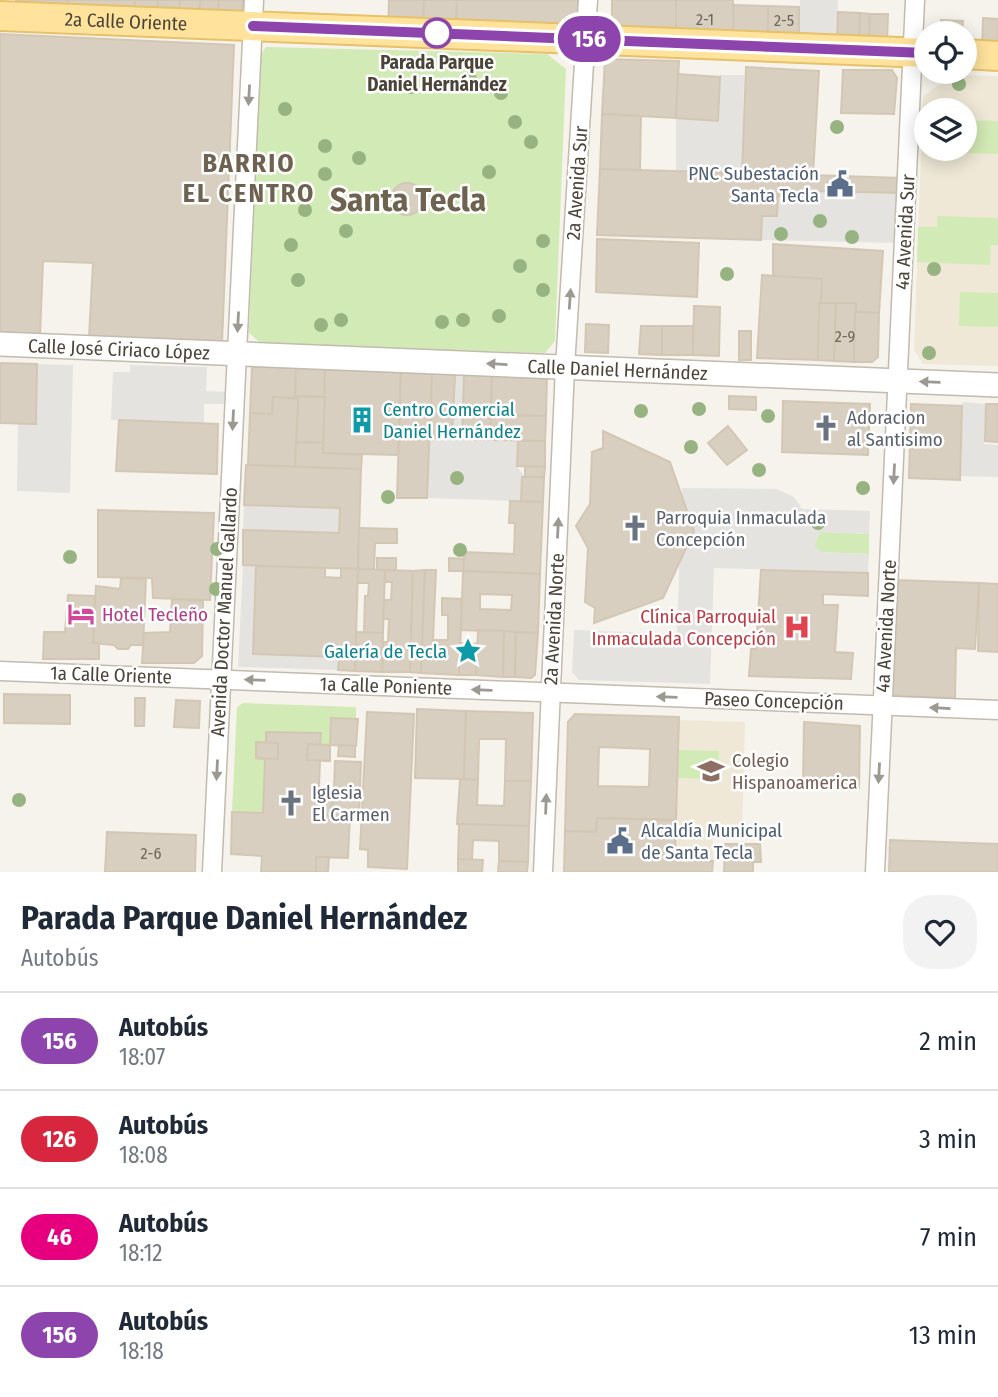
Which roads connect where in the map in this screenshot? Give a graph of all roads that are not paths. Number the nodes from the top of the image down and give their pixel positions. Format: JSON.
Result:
{"nodes":[{"id":1,"x":588,"y":0,"type":"edge"},
{"id":2,"x":915,"y":0,"type":"edge"},
{"id":3,"x":253,"y":13,"type":"edge"},
{"id":4,"x":0,"y":16,"type":"edge"},
{"id":5,"x":917,"y":21,"type":"edge"},
{"id":6,"x":586,"y":39,"type":"junction"},
{"id":7,"x":914,"y":52,"type":"edge"},
{"id":8,"x":977,"y":55,"type":"edge"},
{"id":9,"x":998,"y":56,"type":"edge"},
{"id":10,"x":917,"y":84,"type":"edge"},
{"id":11,"x":0,"y":344,"type":"edge"},
{"id":12,"x":236,"y":352,"type":"junction"},
{"id":13,"x":565,"y":367,"type":"junction"},
{"id":14,"x":898,"y":381,"type":"junction"},
{"id":15,"x":998,"y":385,"type":"edge"},
{"id":16,"x":0,"y":671,"type":"edge"},
{"id":17,"x":221,"y":679,"type":"junction"},
{"id":18,"x":550,"y":693,"type":"junction"},
{"id":19,"x":882,"y":705,"type":"junction"},
{"id":20,"x":998,"y":710,"type":"edge"},
{"id":21,"x":212,"y":872,"type":"edge"},
{"id":22,"x":543,"y":872,"type":"edge"},
{"id":23,"x":875,"y":872,"type":"edge"}],
"edges":[{"from":1,"to":6,"type":"street","name":"2a Avenida Sur"},
{"from":2,"to":5,"type":"street","name":"4a Avenida Sur"},
{"from":3,"to":4,"type":"main road","name":"2a Calle Oriente"},
{"from":3,"to":6,"type":"main road","name":"2a Calle Oriente"},
{"from":3,"to":12,"type":"street","name":"Avenida Doctor Manuel Gallardo","one_way":true},
{"from":6,"to":7,"type":"main road","name":"2a Calle Oriente"},
{"from":13,"to":6,"type":"street","name":"2a Avenida Sur","one_way":true},
{"from":8,"to":9,"type":"main road"},
{"from":10,"to":14,"type":"street","name":"4a Avenida Sur"},
{"from":11,"to":12,"type":"street","name":"Calle José Ciriaco López"},
{"from":13,"to":12,"type":"street","name":"Calle Daniel Hernández","one_way":true},
{"from":12,"to":17,"type":"street","name":"Avenida Doctor Manuel Gallardo","one_way":true},
{"from":13,"to":14,"type":"street","name":"Calle Daniel Hernández"},
{"from":18,"to":13,"type":"street","name":"2a Avenida Norte","one_way":true},
{"from":15,"to":14,"type":"street","name":"Calle Daniel Hernández","one_way":true},
{"from":14,"to":19,"type":"street","name":"4a Avenida Norte","one_way":true},
{"from":16,"to":17,"type":"street","name":"1a Calle Oriente"},
{"from":18,"to":17,"type":"street","name":"1a Calle Poniente","one_way":true},
{"from":17,"to":21,"type":"street","name":"Avenida Doctor Manuel Gallardo","one_way":true},
{"from":19,"to":18,"type":"street","name":"Paseo Concepción","one_way":true},
{"from":22,"to":18,"type":"street","name":"2a Avenida Norte","one_way":true},
{"from":20,"to":19,"type":"street","name":"Paseo Concepción","one_way":true},
{"from":19,"to":23,"type":"street","name":"4a Avenida Norte","one_way":true}]}
